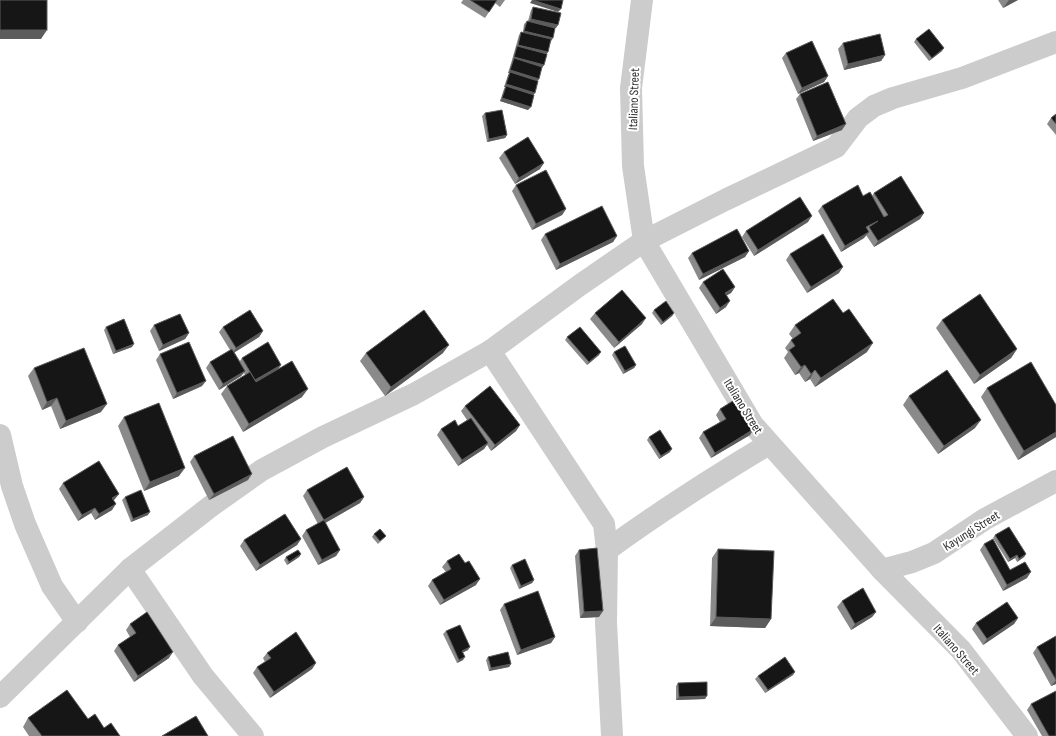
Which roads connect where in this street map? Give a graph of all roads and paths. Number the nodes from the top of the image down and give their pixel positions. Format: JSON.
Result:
{"nodes":[{"id":1,"x":642,"y":0,"type":"edge"},
{"id":2,"x":1056,"y":42,"type":"edge"},
{"id":3,"x":644,"y":242,"type":"junction"},
{"id":4,"x":490,"y":351,"type":"junction"},
{"id":5,"x":0,"y":435,"type":"edge"},
{"id":6,"x":770,"y":444,"type":"junction"},
{"id":7,"x":5,"y":477,"type":"edge"},
{"id":8,"x":1056,"y":481,"type":"edge"},
{"id":9,"x":607,"y":550,"type":"junction"},
{"id":10,"x":130,"y":569,"type":"junction"},
{"id":11,"x":882,"y":570,"type":"junction"},
{"id":12,"x":77,"y":622,"type":"junction"},
{"id":13,"x":0,"y":697,"type":"edge"},
{"id":14,"x":253,"y":736,"type":"edge"},
{"id":15,"x":612,"y":736,"type":"edge"},
{"id":16,"x":1027,"y":736,"type":"edge"}],
"edges":[{"from":1,"to":3,"type":"street","name":"Italiano Street"},
{"from":2,"to":3,"type":"street"},
{"from":3,"to":4,"type":"street"},
{"from":3,"to":6,"type":"street","name":"Italiano Street"},
{"from":4,"to":9,"type":"street"},
{"from":4,"to":10,"type":"street"},
{"from":5,"to":7,"type":"street"},
{"from":6,"to":9,"type":"street"},
{"from":6,"to":11,"type":"street","name":"Italiano Street"},
{"from":7,"to":12,"type":"street"},
{"from":8,"to":11,"type":"street","name":"Kayungi Street"},
{"from":9,"to":15,"type":"street"},
{"from":10,"to":12,"type":"street"},
{"from":10,"to":14,"type":"street"},
{"from":11,"to":16,"type":"street","name":"Italiano Street"},
{"from":12,"to":13,"type":"street"}]}
